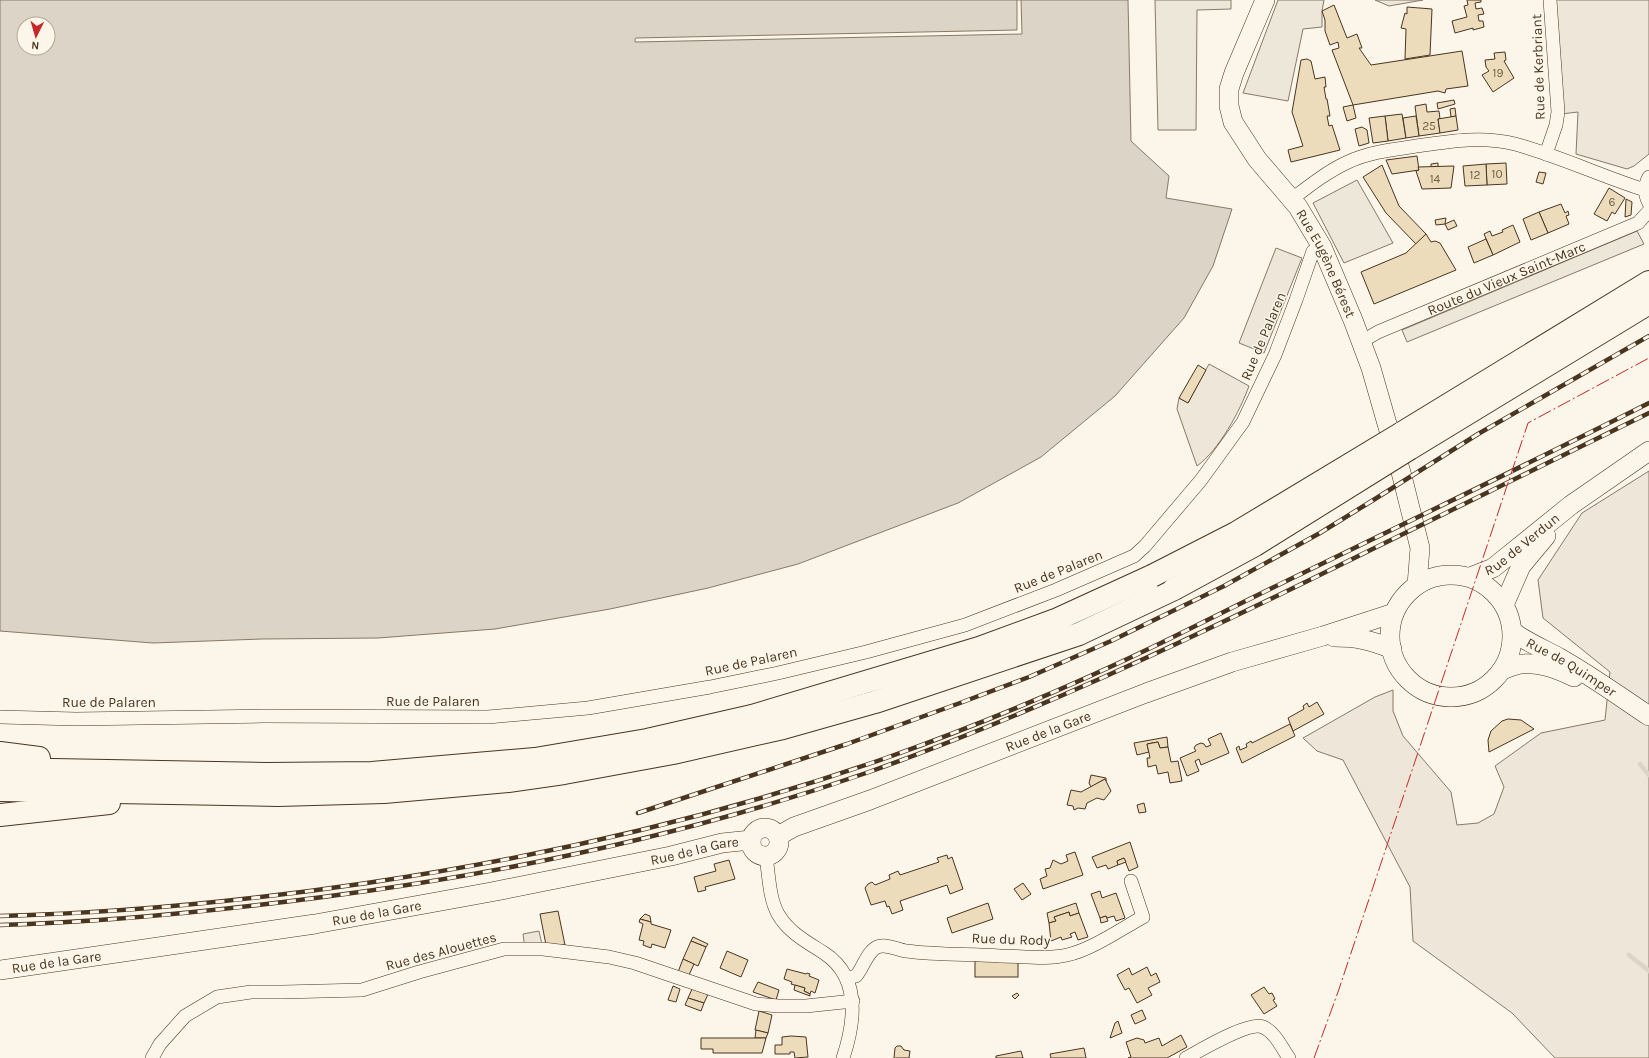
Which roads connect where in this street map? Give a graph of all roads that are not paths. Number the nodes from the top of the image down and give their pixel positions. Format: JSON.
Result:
{"nodes":[{"id":1,"x":1265,"y":0,"type":"edge"},
{"id":2,"x":1550,"y":0,"type":"edge"},
{"id":3,"x":1546,"y":154,"type":"junction"},
{"id":4,"x":1649,"y":177,"type":"edge"},
{"id":5,"x":1645,"y":190,"type":"junction"},
{"id":6,"x":1292,"y":199,"type":"junction"},
{"id":7,"x":1649,"y":203,"type":"edge"},
{"id":8,"x":1649,"y":211,"type":"edge"},
{"id":9,"x":1313,"y":251,"type":"dead end"},
{"id":10,"x":1649,"y":282,"type":"edge"},
{"id":11,"x":1649,"y":303,"type":"edge"},
{"id":12,"x":1361,"y":342,"type":"junction"},
{"id":13,"x":1506,"y":380,"type":"junction"},
{"id":14,"x":1405,"y":441,"type":"junction"},
{"id":15,"x":1649,"y":451,"type":"edge"},
{"id":16,"x":1571,"y":505,"type":"junction"},
{"id":17,"x":1420,"y":548,"type":"junction"},
{"id":18,"x":1451,"y":575,"type":"junction"},
{"id":19,"x":1470,"y":578,"type":"junction"},
{"id":20,"x":1417,"y":585,"type":"junction"},
{"id":21,"x":1504,"y":605,"type":"junction"},
{"id":22,"x":1394,"y":613,"type":"junction"},
{"id":23,"x":1513,"y":632,"type":"junction"},
{"id":24,"x":1323,"y":636,"type":"junction"},
{"id":25,"x":1392,"y":649,"type":"junction"},
{"id":26,"x":1502,"y":670,"type":"junction"},
{"id":27,"x":1630,"y":703,"type":"junction"},
{"id":28,"x":1649,"y":716,"type":"edge"},
{"id":29,"x":0,"y":717,"type":"edge"},
{"id":30,"x":0,"y":753,"type":"edge"},
{"id":31,"x":0,"y":769,"type":"edge"},
{"id":32,"x":149,"y":772,"type":"junction"},
{"id":33,"x":0,"y":790,"type":"edge"},
{"id":34,"x":174,"y":793,"type":"junction"},
{"id":35,"x":0,"y":815,"type":"edge"},
{"id":36,"x":778,"y":836,"type":"junction"},
{"id":37,"x":750,"y":840,"type":"junction"},
{"id":38,"x":766,"y":857,"type":"junction"},
{"id":39,"x":1131,"y":881,"type":"dead end"},
{"id":40,"x":0,"y":970,"type":"edge"},
{"id":41,"x":847,"y":978,"type":"junction"},
{"id":42,"x":853,"y":1001,"type":"junction"},
{"id":43,"x":152,"y":1058,"type":"edge"},
{"id":44,"x":843,"y":1058,"type":"edge"},
{"id":45,"x":1186,"y":1058,"type":"edge"},
{"id":46,"x":1290,"y":1058,"type":"edge"}],
"edges":[{"from":1,"to":6,"type":"main road","name":"Rue Eugène Bérest"},
{"from":2,"to":3,"type":"street","name":"Rue de Kerbriant"},
{"from":3,"to":5,"type":"street"},
{"from":3,"to":6,"type":"street"},
{"from":4,"to":5,"type":"street"},
{"from":5,"to":7,"type":"street"},
{"from":6,"to":12,"type":"main road","name":"Rue Eugène Bérest"},
{"from":8,"to":12,"type":"street","name":"Route du Vieux Saint-Marc"},
{"from":9,"to":29,"type":"street","name":"Rue de Palaren"},
{"from":10,"to":13,"type":"highway"},
{"from":11,"to":13,"type":"highway"},
{"from":12,"to":17,"type":"main road","name":"Rue Eugène Bérest"},
{"from":13,"to":14,"type":"highway"},
{"from":14,"to":32,"type":"highway","bridge":true},
{"from":14,"to":34,"type":"highway","bridge":true},
{"from":15,"to":16,"type":"main road","name":"Rue de Verdun"},
{"from":16,"to":19,"type":"main road","name":"Rue de Verdun"},
{"from":16,"to":21,"type":"main road","name":"Rue de Verdun"},
{"from":17,"to":18,"type":"main road","name":"Rue Eugène Bérest"},
{"from":17,"to":20,"type":"main road","name":"Rue Eugène Bérest"},
{"from":18,"to":19,"type":"main road"},
{"from":18,"to":20,"type":"main road"},
{"from":19,"to":21,"type":"main road"},
{"from":20,"to":22,"type":"main road"},
{"from":21,"to":23,"type":"main road"},
{"from":22,"to":24,"type":"main road","name":"Rue de la Gare"},
{"from":22,"to":25,"type":"main road"},
{"from":23,"to":26,"type":"main road"},
{"from":23,"to":27,"type":"main road","name":"Rue de Quimper"},
{"from":24,"to":25,"type":"main road","name":"Rue de la Gare"},
{"from":24,"to":36,"type":"main road","name":"Rue de la Gare"},
{"from":25,"to":26,"type":"main road"},
{"from":26,"to":27,"type":"main road","name":"Rue de Quimper"},
{"from":27,"to":28,"type":"main road","name":"Rue de Quimper"},
{"from":30,"to":32,"type":"highway"},
{"from":31,"to":32,"type":"highway"},
{"from":33,"to":34,"type":"highway"},
{"from":34,"to":35,"type":"highway"},
{"from":36,"to":37,"type":"main road","name":"Rue de la Gare"},
{"from":36,"to":38,"type":"main road"},
{"from":37,"to":38,"type":"main road","name":"Rue de la Gare"},
{"from":37,"to":40,"type":"main road","name":"Rue de la Gare"},
{"from":38,"to":41,"type":"street"},
{"from":39,"to":41,"type":"street","name":"Rue du Rody"},
{"from":41,"to":42,"type":"street"},
{"from":42,"to":43,"type":"street","name":"Rue des Alouettes"},
{"from":42,"to":44,"type":"street"},
{"from":45,"to":46,"type":"street"}]}
